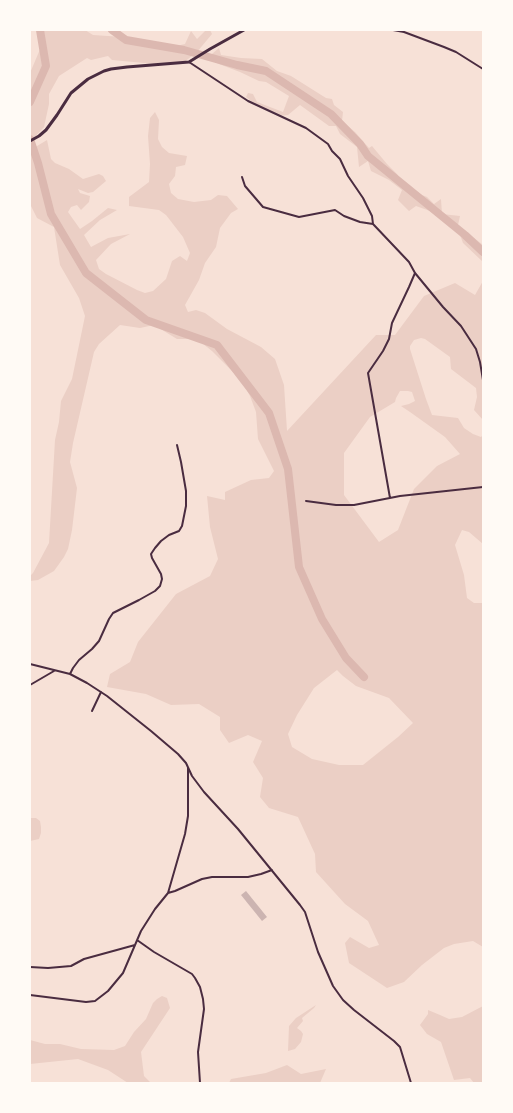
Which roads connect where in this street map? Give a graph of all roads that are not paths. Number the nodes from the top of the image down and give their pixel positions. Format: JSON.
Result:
{"nodes":[{"id":1,"x":244,"y":30,"type":"edge"},
{"id":2,"x":393,"y":30,"type":"edge"},
{"id":3,"x":189,"y":62,"type":"junction"},
{"id":4,"x":483,"y":68,"type":"edge"},
{"id":5,"x":30,"y":141,"type":"edge"},
{"id":6,"x":242,"y":177,"type":"dead end"},
{"id":7,"x":373,"y":224,"type":"junction"},
{"id":8,"x":415,"y":273,"type":"junction"},
{"id":9,"x":483,"y":380,"type":"edge"},
{"id":10,"x":177,"y":445,"type":"dead end"},
{"id":11,"x":483,"y":487,"type":"edge"},
{"id":12,"x":390,"y":498,"type":"junction"},
{"id":13,"x":306,"y":501,"type":"dead end"},
{"id":14,"x":30,"y":664,"type":"edge"},
{"id":15,"x":55,"y":671,"type":"junction"},
{"id":16,"x":70,"y":674,"type":"junction"},
{"id":17,"x":30,"y":685,"type":"edge"},
{"id":18,"x":101,"y":692,"type":"junction"},
{"id":19,"x":92,"y":711,"type":"dead end"},
{"id":20,"x":188,"y":767,"type":"junction"},
{"id":21,"x":272,"y":870,"type":"junction"},
{"id":22,"x":168,"y":893,"type":"junction"},
{"id":23,"x":137,"y":940,"type":"junction"},
{"id":24,"x":135,"y":945,"type":"junction"},
{"id":25,"x":30,"y":967,"type":"edge"},
{"id":26,"x":30,"y":995,"type":"edge"},
{"id":27,"x":200,"y":1083,"type":"edge"},
{"id":28,"x":411,"y":1083,"type":"edge"}],
"edges":[{"from":1,"to":3,"type":"main road"},
{"from":2,"to":4,"type":"street"},
{"from":3,"to":5,"type":"main road"},
{"from":3,"to":7,"type":"street"},
{"from":6,"to":7,"type":"street"},
{"from":7,"to":8,"type":"street"},
{"from":8,"to":9,"type":"street"},
{"from":8,"to":12,"type":"street"},
{"from":10,"to":16,"type":"street"},
{"from":11,"to":12,"type":"street"},
{"from":12,"to":13,"type":"street"},
{"from":14,"to":15,"type":"street"},
{"from":15,"to":16,"type":"street"},
{"from":15,"to":17,"type":"street"},
{"from":16,"to":18,"type":"street"},
{"from":18,"to":19,"type":"street"},
{"from":18,"to":20,"type":"street"},
{"from":20,"to":21,"type":"street"},
{"from":20,"to":22,"type":"street"},
{"from":21,"to":22,"type":"street"},
{"from":21,"to":28,"type":"street"},
{"from":22,"to":23,"type":"street"},
{"from":23,"to":24,"type":"street"},
{"from":23,"to":27,"type":"street"},
{"from":24,"to":25,"type":"street"},
{"from":24,"to":26,"type":"street"}]}
